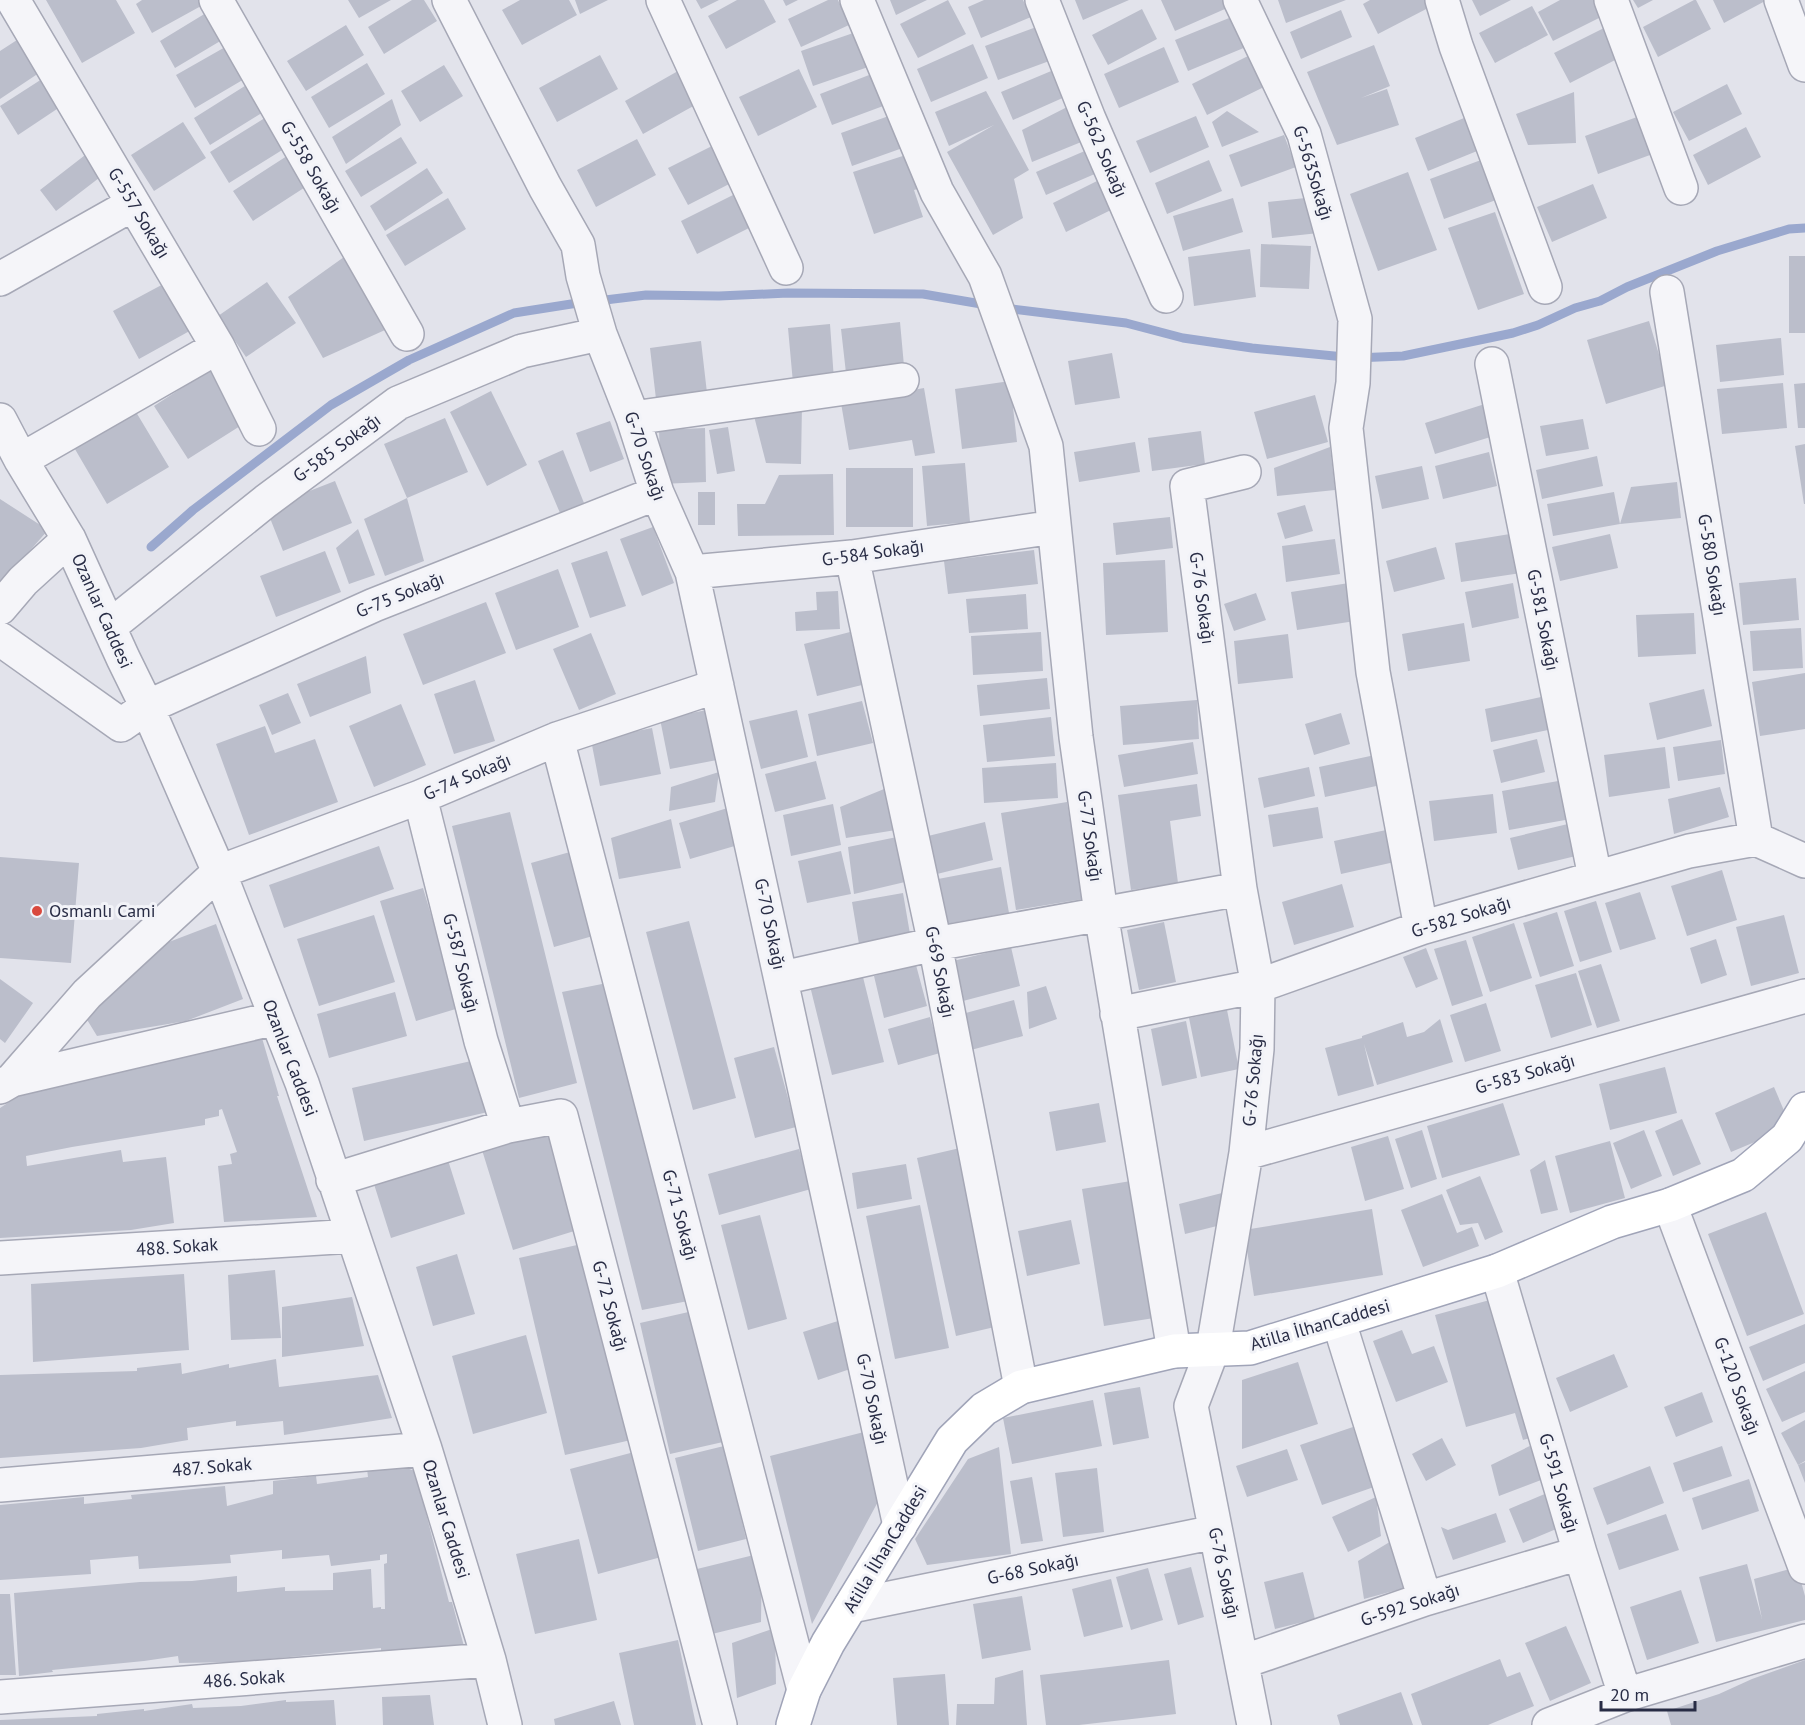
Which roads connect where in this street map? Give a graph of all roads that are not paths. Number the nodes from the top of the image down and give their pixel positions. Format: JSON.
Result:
{"nodes":[{"id":1,"x":13,"y":0,"type":"edge"},
{"id":2,"x":216,"y":0,"type":"edge"},
{"id":3,"x":449,"y":0,"type":"edge"},
{"id":4,"x":663,"y":0,"type":"edge"},
{"id":5,"x":857,"y":0,"type":"edge"},
{"id":6,"x":1042,"y":0,"type":"edge"},
{"id":7,"x":1240,"y":0,"type":"edge"},
{"id":8,"x":1442,"y":0,"type":"edge"},
{"id":9,"x":1611,"y":0,"type":"edge"},
{"id":10,"x":1781,"y":0,"type":"edge"},
{"id":11,"x":1805,"y":65,"type":"edge"},
{"id":12,"x":1681,"y":188,"type":"dead end"},
{"id":13,"x":133,"y":204,"type":"junction"},
{"id":14,"x":786,"y":268,"type":"dead end"},
{"id":15,"x":0,"y":279,"type":"edge"},
{"id":16,"x":1545,"y":287,"type":"dead end"},
{"id":17,"x":1667,"y":292,"type":"dead end"},
{"id":18,"x":1166,"y":296,"type":"dead end"},
{"id":19,"x":407,"y":334,"type":"dead end"},
{"id":20,"x":600,"y":334,"type":"junction"},
{"id":21,"x":218,"y":347,"type":"junction"},
{"id":22,"x":1492,"y":364,"type":"dead end"},
{"id":23,"x":902,"y":380,"type":"dead end"},
{"id":24,"x":633,"y":418,"type":"junction"},
{"id":25,"x":0,"y":421,"type":"edge"},
{"id":26,"x":259,"y":429,"type":"dead end"},
{"id":27,"x":21,"y":460,"type":"junction"},
{"id":28,"x":1245,"y":472,"type":"dead end"},
{"id":29,"x":657,"y":493,"type":"junction"},
{"id":30,"x":1054,"y":527,"type":"junction"},
{"id":31,"x":69,"y":539,"type":"junction"},
{"id":32,"x":852,"y":557,"type":"junction"},
{"id":33,"x":692,"y":572,"type":"junction"},
{"id":34,"x":0,"y":608,"type":"edge"},
{"id":35,"x":109,"y":627,"type":"junction"},
{"id":36,"x":0,"y":639,"type":"edge"},
{"id":37,"x":717,"y":686,"type":"junction"},
{"id":38,"x":147,"y":707,"type":"junction"},
{"id":39,"x":557,"y":739,"type":"junction"},
{"id":40,"x":420,"y":797,"type":"junction"},
{"id":41,"x":1756,"y":839,"type":"junction"},
{"id":42,"x":1805,"y":861,"type":"edge"},
{"id":43,"x":219,"y":872,"type":"junction"},
{"id":44,"x":1595,"y":877,"type":"junction"},
{"id":45,"x":1240,"y":889,"type":"junction"},
{"id":46,"x":1101,"y":913,"type":"junction"},
{"id":47,"x":1421,"y":928,"type":"junction"},
{"id":48,"x":935,"y":944,"type":"junction"},
{"id":49,"x":782,"y":978,"type":"junction"},
{"id":50,"x":1258,"y":986,"type":"junction"},
{"id":51,"x":1805,"y":996,"type":"edge"},
{"id":52,"x":1117,"y":1014,"type":"junction"},
{"id":53,"x":276,"y":1018,"type":"junction"},
{"id":54,"x":6,"y":1084,"type":"edge"},
{"id":55,"x":1805,"y":1109,"type":"edge"},
{"id":56,"x":508,"y":1126,"type":"junction"},
{"id":57,"x":1246,"y":1154,"type":"junction"},
{"id":58,"x":333,"y":1180,"type":"junction"},
{"id":59,"x":1670,"y":1205,"type":"junction"},
{"id":60,"x":353,"y":1236,"type":"junction"},
{"id":61,"x":0,"y":1258,"type":"edge"},
{"id":62,"x":1497,"y":1271,"type":"junction"},
{"id":63,"x":1339,"y":1322,"type":"junction"},
{"id":64,"x":1213,"y":1348,"type":"junction"},
{"id":65,"x":1174,"y":1352,"type":"junction"},
{"id":66,"x":1021,"y":1387,"type":"junction"},
{"id":67,"x":425,"y":1449,"type":"junction"},
{"id":68,"x":0,"y":1485,"type":"edge"},
{"id":69,"x":900,"y":1526,"type":"junction"},
{"id":70,"x":1215,"y":1532,"type":"junction"},
{"id":71,"x":1802,"y":1550,"type":"edge"},
{"id":72,"x":1580,"y":1553,"type":"junction"},
{"id":73,"x":1425,"y":1599,"type":"junction"},
{"id":74,"x":851,"y":1606,"type":"junction"},
{"id":75,"x":1805,"y":1641,"type":"edge"},
{"id":76,"x":489,"y":1660,"type":"junction"},
{"id":77,"x":1242,"y":1662,"type":"junction"},
{"id":78,"x":804,"y":1690,"type":"junction"},
{"id":79,"x":1625,"y":1695,"type":"junction"},
{"id":80,"x":0,"y":1697,"type":"edge"},
{"id":81,"x":506,"y":1725,"type":"edge"},
{"id":82,"x":720,"y":1725,"type":"edge"},
{"id":83,"x":793,"y":1725,"type":"edge"},
{"id":84,"x":1254,"y":1725,"type":"edge"},
{"id":85,"x":1549,"y":1725,"type":"edge"}],
"edges":[{"from":1,"to":13,"type":"street","name":"G-557 Sokağı"},
{"from":2,"to":19,"type":"street","name":"G-558 Sokağı"},
{"from":3,"to":20,"type":"street","name":"G-70 Sokağı"},
{"from":4,"to":14,"type":"street"},
{"from":5,"to":30,"type":"street","name":"G-77 Sokağı"},
{"from":6,"to":18,"type":"street","name":"G-562 Sokağı"},
{"from":7,"to":47,"type":"street","name":"G-563Sokağı"},
{"from":8,"to":16,"type":"street"},
{"from":9,"to":12,"type":"street"},
{"from":10,"to":11,"type":"street"},
{"from":13,"to":15,"type":"street"},
{"from":13,"to":21,"type":"street","name":"G-557 Sokağı"},
{"from":17,"to":41,"type":"street","name":"G-580 Sokağı"},
{"from":20,"to":24,"type":"street","name":"G-70 Sokağı"},
{"from":20,"to":35,"type":"street","name":"G-585 Sokağı"},
{"from":21,"to":26,"type":"street","name":"G-557 Sokağı"},
{"from":21,"to":27,"type":"street"},
{"from":22,"to":44,"type":"street","name":"G-581 Sokağı"},
{"from":23,"to":24,"type":"street"},
{"from":24,"to":29,"type":"street","name":"G-70 Sokağı"},
{"from":25,"to":27,"type":"street","name":"Ozanlar Caddesi"},
{"from":27,"to":31,"type":"street","name":"Ozanlar Caddesi"},
{"from":28,"to":45,"type":"street","name":"G-76 Sokağı"},
{"from":29,"to":33,"type":"street","name":"G-70 Sokağı"},
{"from":29,"to":38,"type":"street","name":"G-75 Sokağı"},
{"from":30,"to":32,"type":"street","name":"G-584 Sokağı"},
{"from":30,"to":46,"type":"street","name":"G-77 Sokağı"},
{"from":31,"to":34,"type":"street"},
{"from":31,"to":35,"type":"street","name":"Ozanlar Caddesi"},
{"from":32,"to":33,"type":"street","name":"G-584 Sokağı"},
{"from":32,"to":48,"type":"street","name":"G-69 Sokağı"},
{"from":33,"to":37,"type":"street","name":"G-70 Sokağı"},
{"from":35,"to":38,"type":"street","name":"Ozanlar Caddesi"},
{"from":36,"to":38,"type":"street","name":"G-75 Sokağı"},
{"from":37,"to":39,"type":"street","name":"G-74 Sokağı"},
{"from":37,"to":49,"type":"street","name":"G-70 Sokağı"},
{"from":38,"to":43,"type":"street","name":"Ozanlar Caddesi"},
{"from":39,"to":40,"type":"street","name":"G-74 Sokağı"},
{"from":39,"to":78,"type":"street","name":"G-71 Sokağı"},
{"from":40,"to":43,"type":"street","name":"G-74 Sokağı"},
{"from":40,"to":56,"type":"street","name":"G-587 Sokağı"},
{"from":41,"to":42,"type":"street"},
{"from":41,"to":44,"type":"street","name":"G-582 Sokağı"},
{"from":43,"to":53,"type":"street","name":"Ozanlar Caddesi"},
{"from":43,"to":54,"type":"street"},
{"from":44,"to":47,"type":"street","name":"G-582 Sokağı"},
{"from":45,"to":46,"type":"street"},
{"from":45,"to":50,"type":"street","name":"G-76 Sokağı"},
{"from":46,"to":48,"type":"street"},
{"from":46,"to":52,"type":"street","name":"G-77 Sokağı"},
{"from":47,"to":50,"type":"street","name":"G-582 Sokağı"},
{"from":48,"to":49,"type":"street"},
{"from":48,"to":66,"type":"street","name":"G-69 Sokağı"},
{"from":49,"to":69,"type":"street","name":"G-70 Sokağı"},
{"from":50,"to":52,"type":"street","name":"G-582 Sokağı"},
{"from":50,"to":57,"type":"street","name":"G-76 Sokağı"},
{"from":51,"to":57,"type":"street","name":"G-583 Sokağı"},
{"from":52,"to":65,"type":"street","name":"G-77 Sokağı"},
{"from":53,"to":54,"type":"street"},
{"from":53,"to":58,"type":"street","name":"Ozanlar Caddesi"},
{"from":55,"to":59,"type":"main road","name":"Atilla İlhanCaddesi"},
{"from":56,"to":58,"type":"street","name":"G-72 Sokağı"},
{"from":56,"to":82,"type":"street","name":"G-72 Sokağı"},
{"from":57,"to":64,"type":"street","name":"G-76 Sokağı"},
{"from":58,"to":60,"type":"street","name":"Ozanlar Caddesi"},
{"from":59,"to":62,"type":"main road","name":"Atilla İlhanCaddesi"},
{"from":59,"to":71,"type":"street","name":"G-120 Sokağı"},
{"from":60,"to":61,"type":"street","name":"488. Sokak"},
{"from":60,"to":67,"type":"street","name":"Ozanlar Caddesi"},
{"from":62,"to":63,"type":"main road","name":"Atilla İlhanCaddesi"},
{"from":62,"to":72,"type":"street","name":"G-591 Sokağı"},
{"from":63,"to":64,"type":"main road","name":"Atilla İlhanCaddesi"},
{"from":63,"to":73,"type":"street"},
{"from":64,"to":65,"type":"main road","name":"Atilla İlhanCaddesi"},
{"from":64,"to":70,"type":"street","name":"G-76 Sokağı"},
{"from":65,"to":66,"type":"main road","name":"Atilla İlhanCaddesi"},
{"from":66,"to":69,"type":"main road","name":"Atilla İlhanCaddesi"},
{"from":67,"to":68,"type":"street","name":"487. Sokak"},
{"from":67,"to":76,"type":"street","name":"Ozanlar Caddesi"},
{"from":69,"to":74,"type":"main road","name":"Atilla İlhanCaddesi"},
{"from":70,"to":74,"type":"street","name":"G-68 Sokağı"},
{"from":70,"to":77,"type":"street","name":"G-76 Sokağı"},
{"from":72,"to":73,"type":"street","name":"G-592 Sokağı"},
{"from":72,"to":79,"type":"street","name":"G-591 Sokağı"},
{"from":73,"to":77,"type":"street","name":"G-592 Sokağı"},
{"from":74,"to":78,"type":"main road","name":"Atilla İlhanCaddesi"},
{"from":75,"to":79,"type":"street"},
{"from":76,"to":80,"type":"street","name":"486. Sokak"},
{"from":76,"to":81,"type":"street","name":"Ozanlar Caddesi"},
{"from":77,"to":84,"type":"street","name":"G-76 Sokağı"},
{"from":78,"to":83,"type":"main road","name":"Atilla İlhanCaddesi"},
{"from":79,"to":85,"type":"street"}]}
